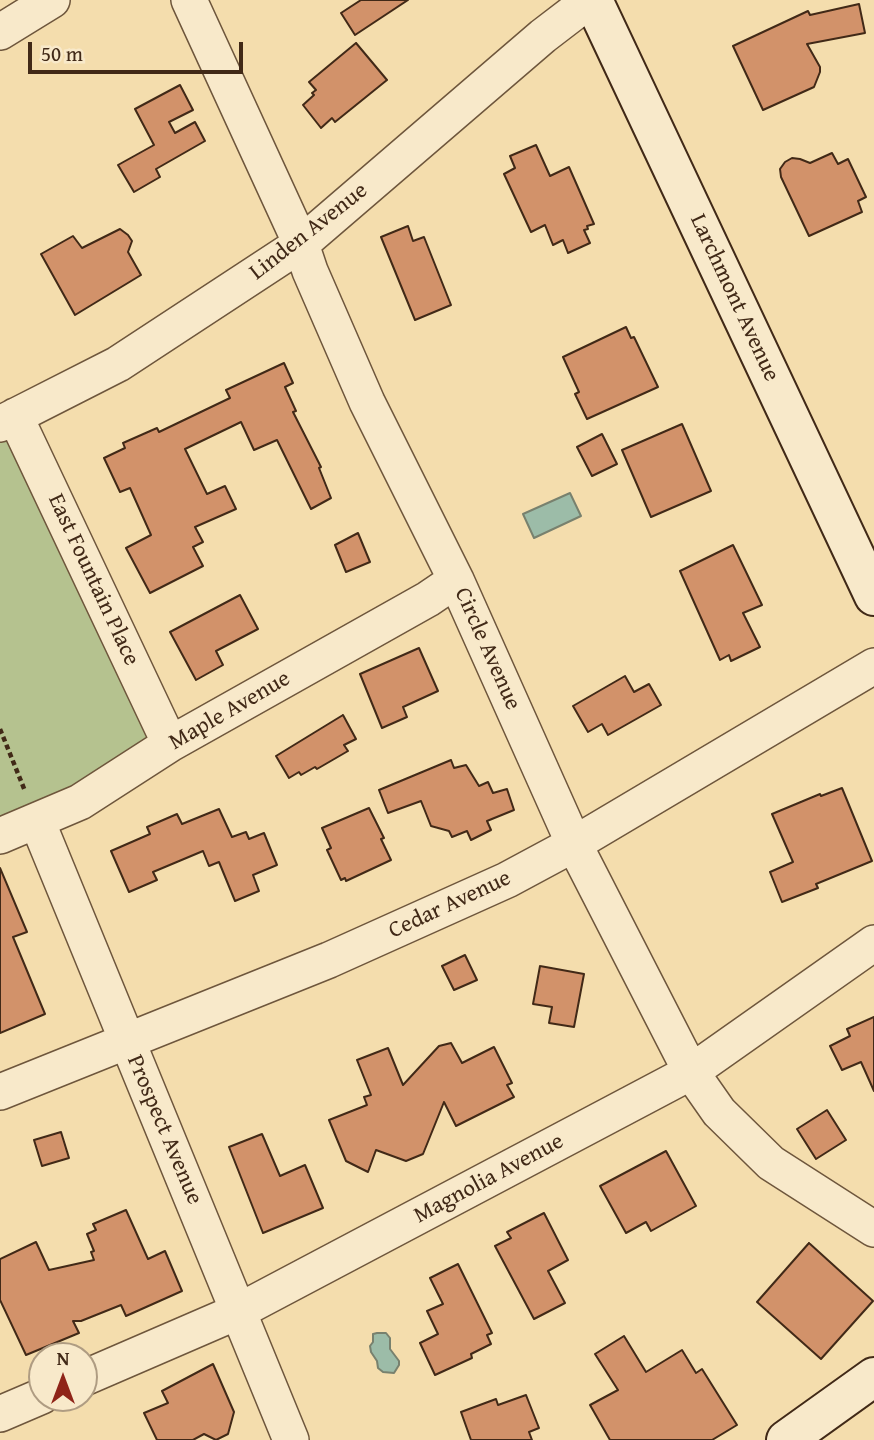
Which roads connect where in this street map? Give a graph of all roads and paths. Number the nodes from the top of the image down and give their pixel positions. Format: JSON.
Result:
{"nodes":[{"id":1,"x":52,"y":0,"type":"edge"},
{"id":2,"x":189,"y":0,"type":"edge"},
{"id":3,"x":592,"y":0,"type":"edge"},
{"id":4,"x":0,"y":33,"type":"edge"},
{"id":5,"x":301,"y":244,"type":"junction"},
{"id":6,"x":8,"y":420,"type":"edge"},
{"id":7,"x":456,"y":580,"type":"junction"},
{"id":8,"x":874,"y":596,"type":"edge"},
{"id":9,"x":874,"y":666,"type":"edge"},
{"id":10,"x":0,"y":729,"type":"edge"},
{"id":11,"x":170,"y":744,"type":"junction"},
{"id":12,"x":37,"y":821,"type":"junction"},
{"id":13,"x":0,"y":836,"type":"edge"},
{"id":14,"x":574,"y":844,"type":"junction"},
{"id":15,"x":874,"y":943,"type":"edge"},
{"id":16,"x":127,"y":1041,"type":"junction"},
{"id":17,"x":691,"y":1072,"type":"junction"},
{"id":18,"x":0,"y":1092,"type":"edge"},
{"id":19,"x":874,"y":1229,"type":"edge"},
{"id":20,"x":239,"y":1311,"type":"junction"},
{"id":21,"x":98,"y":1372,"type":"edge"},
{"id":22,"x":874,"y":1377,"type":"edge"},
{"id":23,"x":28,"y":1402,"type":"edge"},
{"id":24,"x":0,"y":1414,"type":"edge"},
{"id":25,"x":291,"y":1440,"type":"edge"},
{"id":26,"x":786,"y":1440,"type":"edge"}],
"edges":[{"from":1,"to":4,"type":"street"},
{"from":2,"to":5,"type":"street","name":"Circle Avenue"},
{"from":3,"to":5,"type":"street","name":"Linden Avenue"},
{"from":3,"to":8,"type":"street","name":"Larchmont Avenue"},
{"from":5,"to":6,"type":"street","name":"Linden Avenue"},
{"from":5,"to":7,"type":"street","name":"Circle Avenue"},
{"from":6,"to":11,"type":"street","name":"East Fountain Place"},
{"from":7,"to":11,"type":"street","name":"Maple Avenue"},
{"from":7,"to":14,"type":"street","name":"Circle Avenue"},
{"from":9,"to":14,"type":"street","name":"Cedar Avenue"},
{"from":10,"to":12,"type":"path"},
{"from":11,"to":12,"type":"street","name":"Maple Avenue"},
{"from":12,"to":13,"type":"street","name":"Maple Avenue"},
{"from":12,"to":16,"type":"street","name":"Prospect Avenue"},
{"from":14,"to":16,"type":"street","name":"Cedar Avenue"},
{"from":14,"to":17,"type":"street","name":"Circle Avenue"},
{"from":15,"to":17,"type":"street","name":"Magnolia Avenue"},
{"from":16,"to":18,"type":"street","name":"Cedar Avenue"},
{"from":16,"to":20,"type":"street","name":"Prospect Avenue"},
{"from":17,"to":19,"type":"street","name":"Circle Avenue"},
{"from":17,"to":20,"type":"street","name":"Magnolia Avenue"},
{"from":20,"to":21,"type":"street","name":"Magnolia Avenue"},
{"from":20,"to":25,"type":"street","name":"Prospect Avenue"},
{"from":22,"to":26,"type":"street"},
{"from":23,"to":24,"type":"street"}]}
